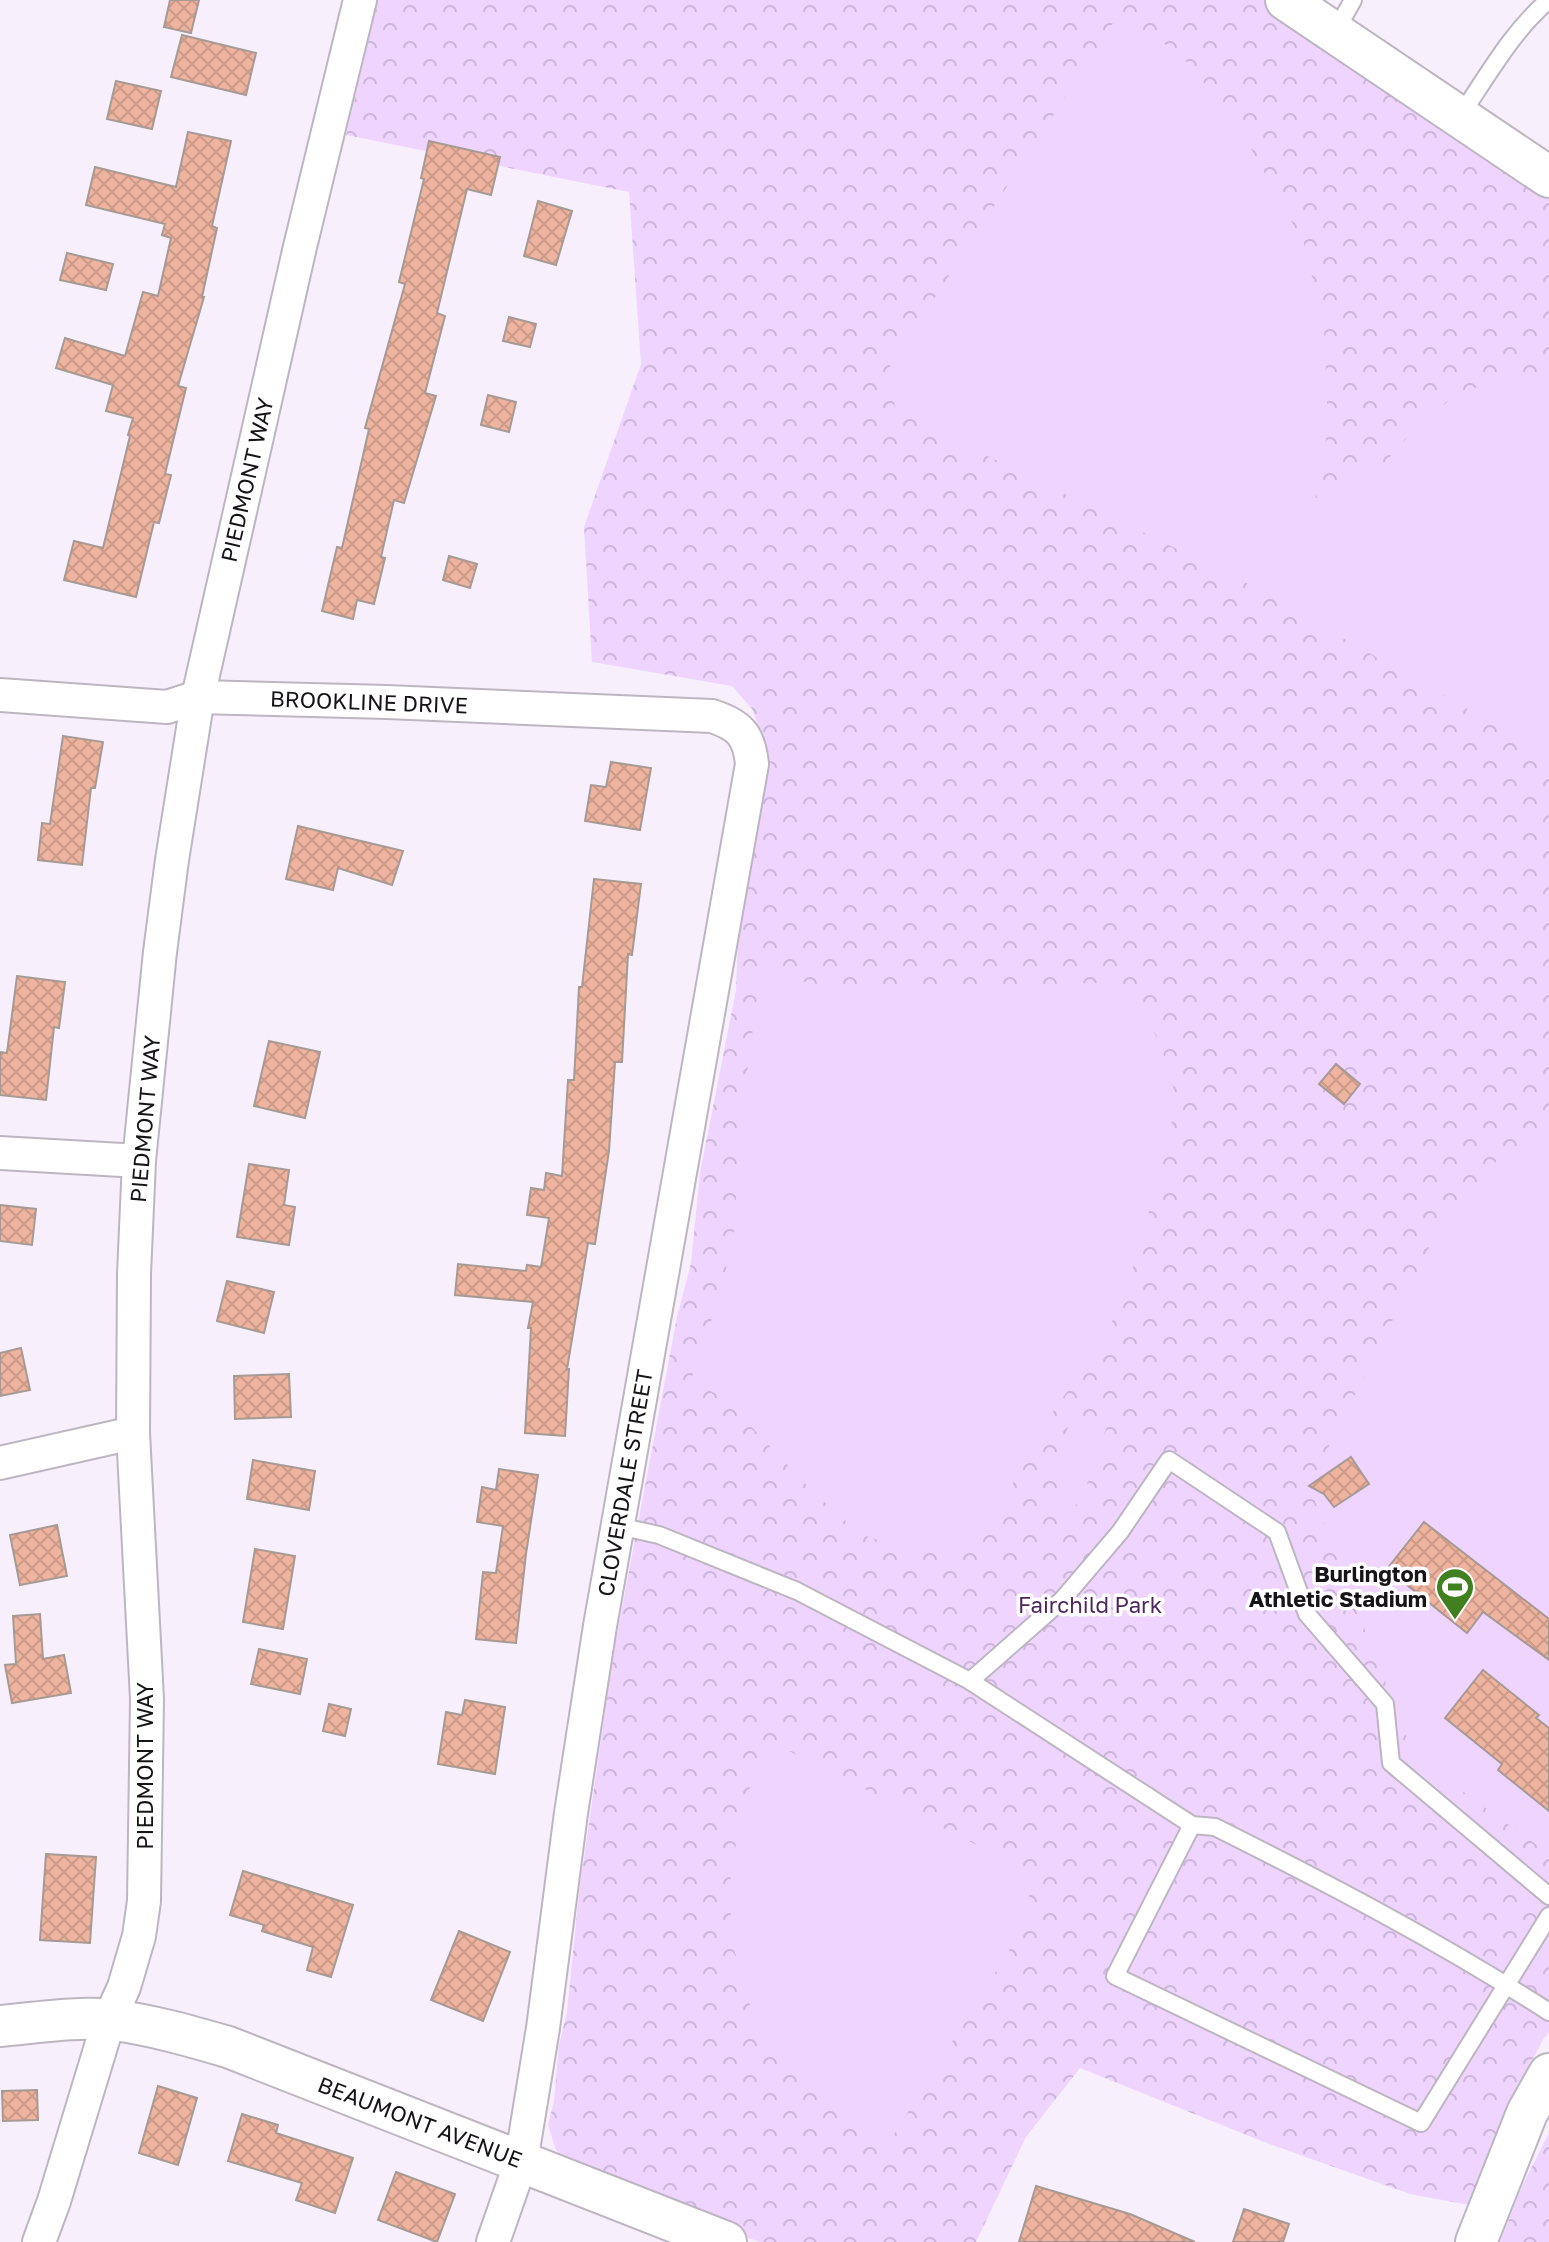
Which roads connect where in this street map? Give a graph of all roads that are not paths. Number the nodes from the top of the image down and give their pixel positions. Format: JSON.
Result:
{"nodes":[{"id":1,"x":360,"y":0,"type":"edge"},
{"id":2,"x":1286,"y":0,"type":"edge"},
{"id":3,"x":1549,"y":0,"type":"edge"},
{"id":4,"x":1344,"y":16,"type":"edge"},
{"id":5,"x":1459,"y":117,"type":"junction"},
{"id":6,"x":1549,"y":177,"type":"edge"},
{"id":7,"x":0,"y":695,"type":"edge"},
{"id":8,"x":198,"y":697,"type":"junction"},
{"id":9,"x":738,"y":727,"type":"joint"},
{"id":10,"x":0,"y":1153,"type":"edge"},
{"id":11,"x":139,"y":1161,"type":"junction"},
{"id":12,"x":133,"y":1433,"type":"junction"},
{"id":13,"x":0,"y":1463,"type":"edge"},
{"id":14,"x":618,"y":1526,"type":"junction"},
{"id":15,"x":970,"y":1681,"type":"junction"},
{"id":16,"x":1192,"y":1825,"type":"junction"},
{"id":17,"x":1549,"y":1896,"type":"edge"},
{"id":18,"x":1549,"y":1916,"type":"edge"},
{"id":19,"x":1506,"y":1985,"type":"junction"},
{"id":20,"x":1549,"y":2012,"type":"edge"},
{"id":21,"x":109,"y":2020,"type":"junction"},
{"id":22,"x":0,"y":2026,"type":"edge"},
{"id":23,"x":1549,"y":2074,"type":"edge"},
{"id":24,"x":521,"y":2162,"type":"junction"},
{"id":25,"x":39,"y":2242,"type":"edge"},
{"id":26,"x":493,"y":2242,"type":"edge"},
{"id":27,"x":726,"y":2242,"type":"edge"},
{"id":28,"x":1476,"y":2242,"type":"edge"}],
"edges":[{"from":1,"to":8,"type":"street","name":"PIEDMONT WAY"},
{"from":2,"to":4,"type":"street"},
{"from":3,"to":5,"type":"lane"},
{"from":4,"to":5,"type":"street"},
{"from":5,"to":6,"type":"street"},
{"from":7,"to":8,"type":"street","name":"BROOKLINE DRIVE"},
{"from":8,"to":9,"type":"street","name":"BROOKLINE DRIVE"},
{"from":8,"to":11,"type":"street","name":"PIEDMONT WAY"},
{"from":9,"to":14,"type":"street","name":"CLOVERDALE STREET"},
{"from":10,"to":11,"type":"street"},
{"from":11,"to":12,"type":"street","name":"PIEDMONT WAY"},
{"from":12,"to":13,"type":"street"},
{"from":12,"to":21,"type":"street","name":"PIEDMONT WAY"},
{"from":14,"to":15,"type":"lane"},
{"from":14,"to":24,"type":"street","name":"CLOVERDALE STREET"},
{"from":15,"to":16,"type":"lane"},
{"from":15,"to":17,"type":"lane"},
{"from":16,"to":19,"type":"lane"},
{"from":16,"to":19,"type":"lane"},
{"from":18,"to":19,"type":"lane"},
{"from":19,"to":20,"type":"lane"},
{"from":21,"to":22,"type":"street","name":"BEAUMONT AVENUE"},
{"from":21,"to":24,"type":"street","name":"BEAUMONT AVENUE"},
{"from":21,"to":25,"type":"street","name":"PIEDMONT WAY"},
{"from":23,"to":28,"type":"street"},
{"from":24,"to":26,"type":"street","name":"CLOVERDALE STREET"},
{"from":24,"to":27,"type":"street","name":"BEAUMONT AVENUE"}]}
